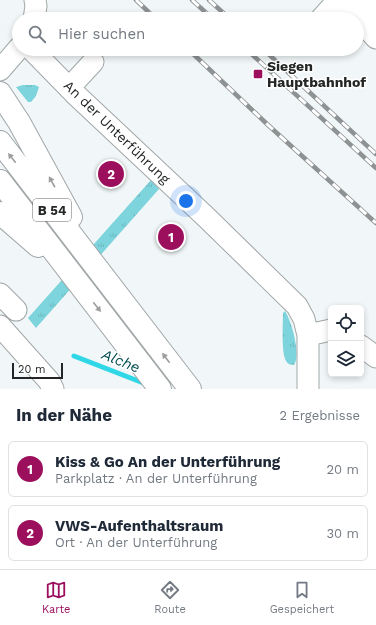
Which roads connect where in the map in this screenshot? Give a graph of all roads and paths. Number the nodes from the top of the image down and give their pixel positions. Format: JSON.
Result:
{"nodes":[{"id":1,"x":35,"y":0,"type":"edge"},
{"id":2,"x":338,"y":0,"type":"edge"},
{"id":3,"x":342,"y":0,"type":"edge"},
{"id":4,"x":365,"y":0,"type":"edge"},
{"id":5,"x":35,"y":12,"type":"edge"},
{"id":6,"x":327,"y":12,"type":"edge"},
{"id":7,"x":353,"y":12,"type":"edge"},
{"id":8,"x":376,"y":12,"type":"edge"},
{"id":9,"x":364,"y":25,"type":"edge"},
{"id":10,"x":376,"y":38,"type":"edge"},
{"id":11,"x":12,"y":56,"type":"edge"},
{"id":12,"x":38,"y":56,"type":"edge"},
{"id":13,"x":93,"y":62,"type":"dead end"},
{"id":14,"x":0,"y":70,"type":"edge"},
{"id":15,"x":69,"y":88,"type":"junction"},
{"id":16,"x":0,"y":93,"type":"edge"},
{"id":17,"x":0,"y":142,"type":"edge"},
{"id":18,"x":0,"y":181,"type":"edge"},
{"id":19,"x":0,"y":213,"type":"edge"},
{"id":20,"x":73,"y":276,"type":"junction"},
{"id":21,"x":105,"y":278,"type":"junction"},
{"id":22,"x":0,"y":294,"type":"edge"},
{"id":23,"x":16,"y":310,"type":"dead end"},
{"id":24,"x":1,"y":329,"type":"edge"},
{"id":25,"x":328,"y":331,"type":"edge"},
{"id":26,"x":308,"y":335,"type":"junction"},
{"id":27,"x":364,"y":348,"type":"edge"},
{"id":28,"x":376,"y":357,"type":"edge"},
{"id":29,"x":53,"y":389,"type":"edge"},
{"id":30,"x":160,"y":389,"type":"edge"},
{"id":31,"x":190,"y":389,"type":"edge"},
{"id":32,"x":308,"y":389,"type":"edge"}],
"edges":[{"from":1,"to":5,"type":"street"},
{"from":2,"to":6,"type":"street"},
{"from":3,"to":7,"type":"street"},
{"from":4,"to":8,"type":"street"},
{"from":9,"to":10,"type":"street"},
{"from":11,"to":14,"type":"street"},
{"from":12,"to":15,"type":"street","name":"An der Unterführung"},
{"from":13,"to":15,"type":"street"},
{"from":15,"to":26,"type":"street","name":"An der Unterführung"},
{"from":21,"to":16,"type":"highway","one_way":true},
{"from":21,"to":17,"type":"highway","number":"B 54","one_way":true},
{"from":18,"to":20,"type":"highway","number":"B 54"},
{"from":19,"to":20,"type":"highway"},
{"from":20,"to":30,"type":"highway","number":"B 54","one_way":true},
{"from":31,"to":21,"type":"highway","number":"B 54","one_way":true},
{"from":22,"to":23,"type":"street"},
{"from":24,"to":29,"type":"street"},
{"from":25,"to":26,"type":"street"},
{"from":26,"to":32,"type":"street","name":"An der Unterführung"},
{"from":27,"to":28,"type":"street"}]}
